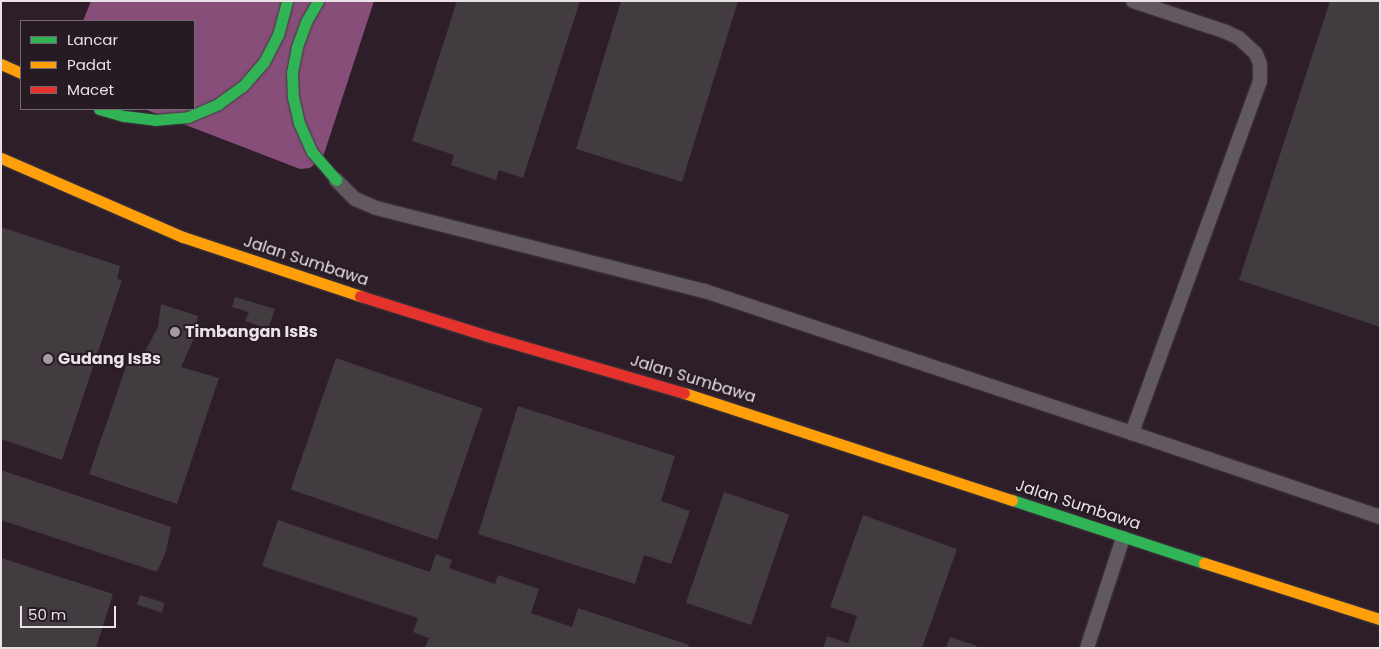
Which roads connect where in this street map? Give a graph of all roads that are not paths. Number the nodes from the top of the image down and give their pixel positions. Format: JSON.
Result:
{"nodes":[{"id":1,"x":287,"y":1,"type":"edge"},
{"id":2,"x":318,"y":1,"type":"edge"},
{"id":3,"x":1133,"y":1,"type":"edge"},
{"id":4,"x":1,"y":64,"type":"edge"},
{"id":5,"x":20,"y":73,"type":"edge"},
{"id":6,"x":103,"y":110,"type":"edge"},
{"id":7,"x":1,"y":158,"type":"edge"},
{"id":8,"x":336,"y":180,"type":"joint"},
{"id":9,"x":1132,"y":433,"type":"junction"},
{"id":10,"x":1380,"y":517,"type":"edge"},
{"id":11,"x":1123,"y":538,"type":"junction"},
{"id":12,"x":1380,"y":619,"type":"edge"},
{"id":13,"x":1087,"y":648,"type":"edge"}],
"edges":[{"from":1,"to":6,"type":"street"},
{"from":2,"to":8,"type":"street"},
{"from":3,"to":9,"type":"street"},
{"from":4,"to":5,"type":"street"},
{"from":7,"to":11,"type":"street","name":"Jalan Sumbawa"},
{"from":8,"to":9,"type":"street"},
{"from":9,"to":10,"type":"street"},
{"from":11,"to":12,"type":"street","name":"Jalan Sumbawa"},
{"from":11,"to":13,"type":"street"}]}
